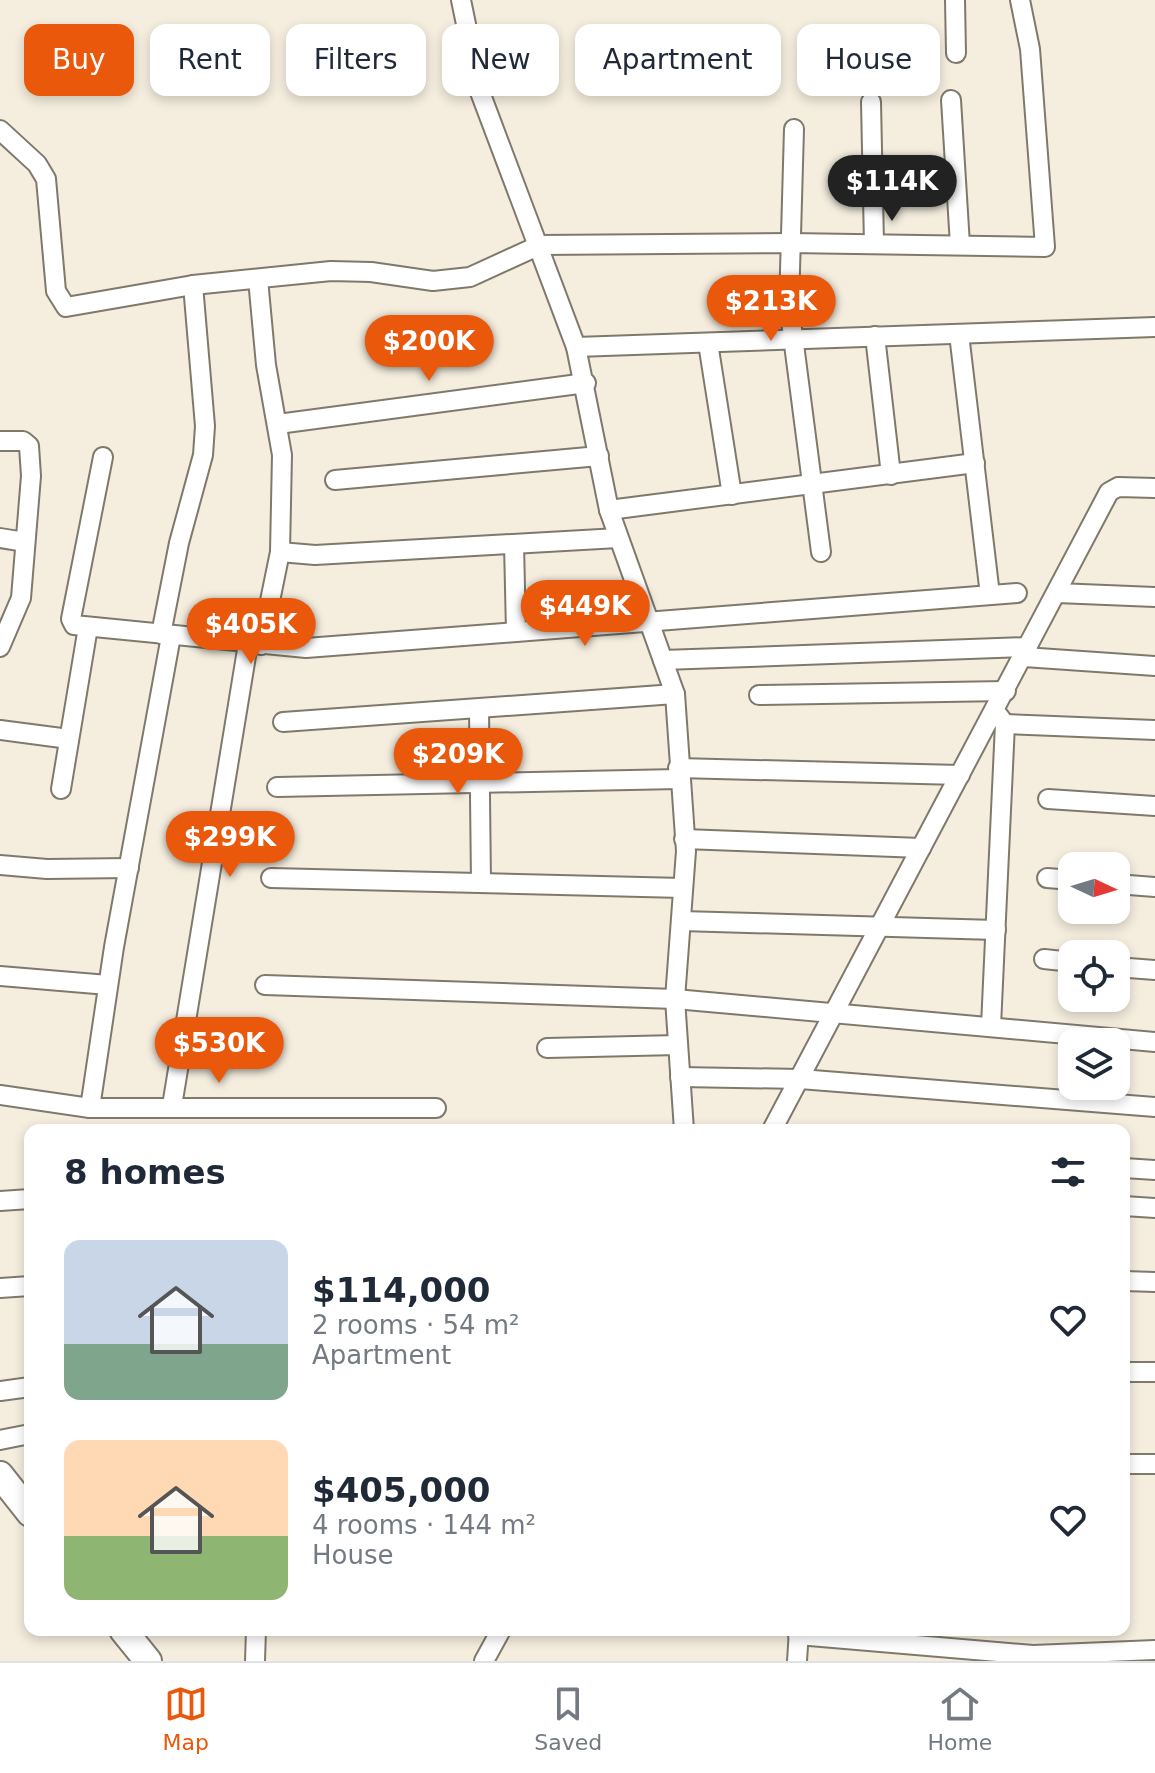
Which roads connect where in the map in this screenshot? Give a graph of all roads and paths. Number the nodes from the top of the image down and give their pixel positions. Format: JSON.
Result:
{"nodes":[{"id":1,"x":461,"y":0,"type":"edge"},
{"id":2,"x":955,"y":0,"type":"edge"},
{"id":3,"x":1020,"y":0,"type":"edge"},
{"id":4,"x":956,"y":53,"type":"dead end"},
{"id":5,"x":951,"y":100,"type":"dead end"},
{"id":6,"x":871,"y":102,"type":"dead end"},
{"id":7,"x":794,"y":129,"type":"dead end"},
{"id":8,"x":0,"y":130,"type":"edge"},
{"id":9,"x":790,"y":243,"type":"junction"},
{"id":10,"x":874,"y":244,"type":"junction"},
{"id":11,"x":540,"y":245,"type":"junction"},
{"id":12,"x":960,"y":245,"type":"junction"},
{"id":13,"x":258,"y":279,"type":"junction"},
{"id":14,"x":193,"y":285,"type":"junction"},
{"id":15,"x":1155,"y":327,"type":"edge"},
{"id":16,"x":959,"y":334,"type":"junction"},
{"id":17,"x":875,"y":336,"type":"junction"},
{"id":18,"x":791,"y":340,"type":"junction"},
{"id":19,"x":708,"y":343,"type":"junction"},
{"id":20,"x":576,"y":347,"type":"junction"},
{"id":21,"x":586,"y":383,"type":"junction"},
{"id":22,"x":278,"y":424,"type":"junction"},
{"id":23,"x":0,"y":441,"type":"edge"},
{"id":24,"x":599,"y":456,"type":"junction"},
{"id":25,"x":103,"y":457,"type":"dead end"},
{"id":26,"x":975,"y":463,"type":"junction"},
{"id":27,"x":891,"y":475,"type":"junction"},
{"id":28,"x":335,"y":480,"type":"dead end"},
{"id":29,"x":810,"y":485,"type":"junction"},
{"id":30,"x":1155,"y":488,"type":"edge"},
{"id":31,"x":732,"y":495,"type":"junction"},
{"id":32,"x":609,"y":510,"type":"junction"},
{"id":33,"x":0,"y":538,"type":"edge"},
{"id":34,"x":618,"y":538,"type":"junction"},
{"id":35,"x":25,"y":542,"type":"junction"},
{"id":36,"x":514,"y":544,"type":"junction"},
{"id":37,"x":280,"y":552,"type":"junction"},
{"id":38,"x":821,"y":552,"type":"dead end"},
{"id":39,"x":1017,"y":593,"type":"dead end"},
{"id":40,"x":1057,"y":593,"type":"junction"},
{"id":41,"x":990,"y":595,"type":"junction"},
{"id":42,"x":1155,"y":597,"type":"edge"},
{"id":43,"x":650,"y":622,"type":"junction"},
{"id":44,"x":5,"y":623,"type":"edge"},
{"id":45,"x":88,"y":627,"type":"junction"},
{"id":46,"x":516,"y":632,"type":"junction"},
{"id":47,"x":166,"y":635,"type":"junction"},
{"id":48,"x":254,"y":645,"type":"junction"},
{"id":49,"x":0,"y":647,"type":"edge"},
{"id":50,"x":1026,"y":652,"type":"junction"},
{"id":51,"x":663,"y":660,"type":"junction"},
{"id":52,"x":1155,"y":666,"type":"edge"},
{"id":53,"x":1006,"y":691,"type":"junction"},
{"id":54,"x":675,"y":694,"type":"junction"},
{"id":55,"x":759,"y":695,"type":"dead end"},
{"id":56,"x":479,"y":709,"type":"junction"},
{"id":57,"x":1000,"y":718,"type":"junction"},
{"id":58,"x":283,"y":722,"type":"dead end"},
{"id":59,"x":0,"y":730,"type":"edge"},
{"id":60,"x":1155,"y":730,"type":"edge"},
{"id":61,"x":69,"y":739,"type":"junction"},
{"id":62,"x":679,"y":774,"type":"junction"},
{"id":63,"x":960,"y":775,"type":"junction"},
{"id":64,"x":479,"y":783,"type":"junction"},
{"id":65,"x":277,"y":787,"type":"dead end"},
{"id":66,"x":61,"y":789,"type":"dead end"},
{"id":67,"x":1048,"y":799,"type":"dead end"},
{"id":68,"x":1155,"y":806,"type":"edge"},
{"id":69,"x":684,"y":839,"type":"junction"},
{"id":70,"x":921,"y":848,"type":"junction"},
{"id":71,"x":0,"y":865,"type":"edge"},
{"id":72,"x":129,"y":868,"type":"junction"},
{"id":73,"x":271,"y":878,"type":"dead end"},
{"id":74,"x":1047,"y":878,"type":"dead end"},
{"id":75,"x":1058,"y":879,"type":"edge"},
{"id":76,"x":481,"y":883,"type":"junction"},
{"id":77,"x":1130,"y":885,"type":"edge"},
{"id":78,"x":1155,"y":887,"type":"edge"},
{"id":79,"x":683,"y":888,"type":"junction"},
{"id":80,"x":681,"y":921,"type":"junction"},
{"id":81,"x":881,"y":925,"type":"junction"},
{"id":82,"x":996,"y":930,"type":"junction"},
{"id":83,"x":1044,"y":959,"type":"dead end"},
{"id":84,"x":1058,"y":960,"type":"edge"},
{"id":85,"x":1130,"y":968,"type":"edge"},
{"id":86,"x":1155,"y":970,"type":"edge"},
{"id":87,"x":0,"y":976,"type":"edge"},
{"id":88,"x":108,"y":985,"type":"junction"},
{"id":89,"x":265,"y":985,"type":"dead end"},
{"id":90,"x":675,"y":999,"type":"junction"},
{"id":91,"x":836,"y":1012,"type":"junction"},
{"id":92,"x":991,"y":1026,"type":"junction"},
{"id":93,"x":1155,"y":1042,"type":"edge"},
{"id":94,"x":678,"y":1045,"type":"junction"},
{"id":95,"x":547,"y":1048,"type":"dead end"},
{"id":96,"x":680,"y":1077,"type":"junction"},
{"id":97,"x":800,"y":1079,"type":"junction"},
{"id":98,"x":0,"y":1095,"type":"edge"},
{"id":99,"x":172,"y":1106,"type":"junction"},
{"id":100,"x":1155,"y":1107,"type":"edge"},
{"id":101,"x":90,"y":1108,"type":"junction"},
{"id":102,"x":436,"y":1108,"type":"dead end"},
{"id":103,"x":684,"y":1124,"type":"edge"},
{"id":104,"x":775,"y":1124,"type":"edge"},
{"id":105,"x":1130,"y":1168,"type":"edge"},
{"id":106,"x":1155,"y":1170,"type":"edge"},
{"id":107,"x":24,"y":1199,"type":"edge"},
{"id":108,"x":0,"y":1201,"type":"edge"},
{"id":109,"x":1130,"y":1206,"type":"edge"},
{"id":110,"x":1155,"y":1208,"type":"edge"},
{"id":111,"x":1130,"y":1281,"type":"edge"},
{"id":112,"x":1155,"y":1282,"type":"edge"},
{"id":113,"x":24,"y":1286,"type":"edge"},
{"id":114,"x":0,"y":1288,"type":"edge"},
{"id":115,"x":1130,"y":1372,"type":"edge"},
{"id":116,"x":1155,"y":1372,"type":"edge"},
{"id":117,"x":24,"y":1388,"type":"edge"},
{"id":118,"x":0,"y":1391,"type":"edge"},
{"id":119,"x":24,"y":1435,"type":"edge"},
{"id":120,"x":0,"y":1440,"type":"edge"},
{"id":121,"x":1130,"y":1464,"type":"edge"},
{"id":122,"x":1155,"y":1464,"type":"edge"},
{"id":123,"x":4,"y":1488,"type":"edge"},
{"id":124,"x":24,"y":1507,"type":"edge"},
{"id":125,"x":128,"y":1636,"type":"edge"},
{"id":126,"x":256,"y":1636,"type":"edge"},
{"id":127,"x":498,"y":1636,"type":"edge"},
{"id":128,"x":798,"y":1636,"type":"edge"},
{"id":129,"x":830,"y":1636,"type":"edge"},
{"id":130,"x":1155,"y":1650,"type":"edge"},
{"id":131,"x":148,"y":1661,"type":"edge"},
{"id":132,"x":255,"y":1661,"type":"edge"},
{"id":133,"x":484,"y":1661,"type":"edge"},
{"id":134,"x":797,"y":1661,"type":"edge"}],
"edges":[{"from":1,"to":11,"type":"street"},
{"from":2,"to":4,"type":"street"},
{"from":3,"to":12,"type":"street"},
{"from":5,"to":12,"type":"street"},
{"from":6,"to":10,"type":"street"},
{"from":7,"to":9,"type":"street"},
{"from":8,"to":14,"type":"street"},
{"from":9,"to":10,"type":"street"},
{"from":9,"to":11,"type":"street"},
{"from":9,"to":18,"type":"street"},
{"from":10,"to":12,"type":"street"},
{"from":11,"to":13,"type":"street"},
{"from":11,"to":20,"type":"street"},
{"from":13,"to":14,"type":"street"},
{"from":13,"to":22,"type":"street"},
{"from":14,"to":47,"type":"street"},
{"from":15,"to":16,"type":"street"},
{"from":16,"to":17,"type":"street"},
{"from":16,"to":26,"type":"street"},
{"from":17,"to":18,"type":"street"},
{"from":17,"to":27,"type":"street"},
{"from":18,"to":19,"type":"street"},
{"from":18,"to":29,"type":"street"},
{"from":19,"to":20,"type":"street"},
{"from":19,"to":31,"type":"street"},
{"from":20,"to":21,"type":"street"},
{"from":21,"to":22,"type":"street"},
{"from":21,"to":24,"type":"street"},
{"from":22,"to":37,"type":"street"},
{"from":23,"to":35,"type":"street"},
{"from":24,"to":28,"type":"street"},
{"from":24,"to":32,"type":"street"},
{"from":25,"to":45,"type":"street"},
{"from":26,"to":27,"type":"street"},
{"from":26,"to":41,"type":"street"},
{"from":27,"to":29,"type":"street"},
{"from":29,"to":31,"type":"street"},
{"from":29,"to":38,"type":"street"},
{"from":30,"to":40,"type":"street"},
{"from":31,"to":32,"type":"street"},
{"from":32,"to":34,"type":"street"},
{"from":33,"to":35,"type":"street"},
{"from":34,"to":36,"type":"street"},
{"from":34,"to":43,"type":"street"},
{"from":35,"to":44,"type":"street"},
{"from":36,"to":37,"type":"street"},
{"from":36,"to":46,"type":"street"},
{"from":37,"to":48,"type":"street"},
{"from":39,"to":41,"type":"street"},
{"from":40,"to":42,"type":"street"},
{"from":40,"to":50,"type":"street"},
{"from":41,"to":43,"type":"street"},
{"from":43,"to":46,"type":"street"},
{"from":43,"to":51,"type":"street"},
{"from":44,"to":49,"type":"street"},
{"from":45,"to":47,"type":"street"},
{"from":45,"to":61,"type":"street"},
{"from":46,"to":48,"type":"street"},
{"from":47,"to":48,"type":"street"},
{"from":47,"to":72,"type":"street"},
{"from":48,"to":99,"type":"street"},
{"from":50,"to":51,"type":"street"},
{"from":50,"to":52,"type":"street"},
{"from":50,"to":53,"type":"street"},
{"from":51,"to":54,"type":"street"},
{"from":53,"to":55,"type":"street"},
{"from":53,"to":57,"type":"street"},
{"from":54,"to":56,"type":"street"},
{"from":54,"to":62,"type":"street"},
{"from":56,"to":58,"type":"street"},
{"from":56,"to":64,"type":"street"},
{"from":57,"to":60,"type":"street"},
{"from":57,"to":63,"type":"street"},
{"from":57,"to":82,"type":"street"},
{"from":59,"to":61,"type":"street"},
{"from":61,"to":66,"type":"street"},
{"from":62,"to":63,"type":"street"},
{"from":62,"to":64,"type":"street"},
{"from":62,"to":69,"type":"street"},
{"from":63,"to":70,"type":"street"},
{"from":64,"to":65,"type":"street"},
{"from":64,"to":76,"type":"street"},
{"from":67,"to":68,"type":"street"},
{"from":69,"to":70,"type":"street"},
{"from":69,"to":79,"type":"street"},
{"from":70,"to":81,"type":"street"},
{"from":71,"to":72,"type":"street"},
{"from":72,"to":88,"type":"street"},
{"from":73,"to":76,"type":"street"},
{"from":74,"to":75,"type":"street"},
{"from":76,"to":79,"type":"street"},
{"from":77,"to":78,"type":"street"},
{"from":79,"to":80,"type":"street"},
{"from":80,"to":81,"type":"street"},
{"from":80,"to":90,"type":"street"},
{"from":81,"to":82,"type":"street"},
{"from":81,"to":91,"type":"street"},
{"from":82,"to":92,"type":"street"},
{"from":83,"to":84,"type":"street"},
{"from":85,"to":86,"type":"street"},
{"from":87,"to":88,"type":"street"},
{"from":88,"to":101,"type":"street"},
{"from":89,"to":90,"type":"street"},
{"from":90,"to":91,"type":"street"},
{"from":90,"to":94,"type":"street"},
{"from":91,"to":92,"type":"street"},
{"from":91,"to":97,"type":"street"},
{"from":92,"to":93,"type":"street"},
{"from":94,"to":95,"type":"street"},
{"from":94,"to":96,"type":"street"},
{"from":96,"to":97,"type":"street"},
{"from":96,"to":103,"type":"street"},
{"from":97,"to":100,"type":"street"},
{"from":97,"to":104,"type":"street"},
{"from":98,"to":101,"type":"street"},
{"from":99,"to":101,"type":"street"},
{"from":99,"to":102,"type":"street"},
{"from":105,"to":106,"type":"street"},
{"from":107,"to":108,"type":"street"},
{"from":109,"to":110,"type":"street"},
{"from":111,"to":112,"type":"street"},
{"from":113,"to":114,"type":"street"},
{"from":115,"to":116,"type":"street"},
{"from":117,"to":118,"type":"street"},
{"from":119,"to":120,"type":"street"},
{"from":121,"to":122,"type":"street"},
{"from":123,"to":124,"type":"street"},
{"from":125,"to":131,"type":"street"},
{"from":126,"to":132,"type":"street"},
{"from":127,"to":133,"type":"street"},
{"from":128,"to":134,"type":"street"},
{"from":129,"to":130,"type":"street"}]}
